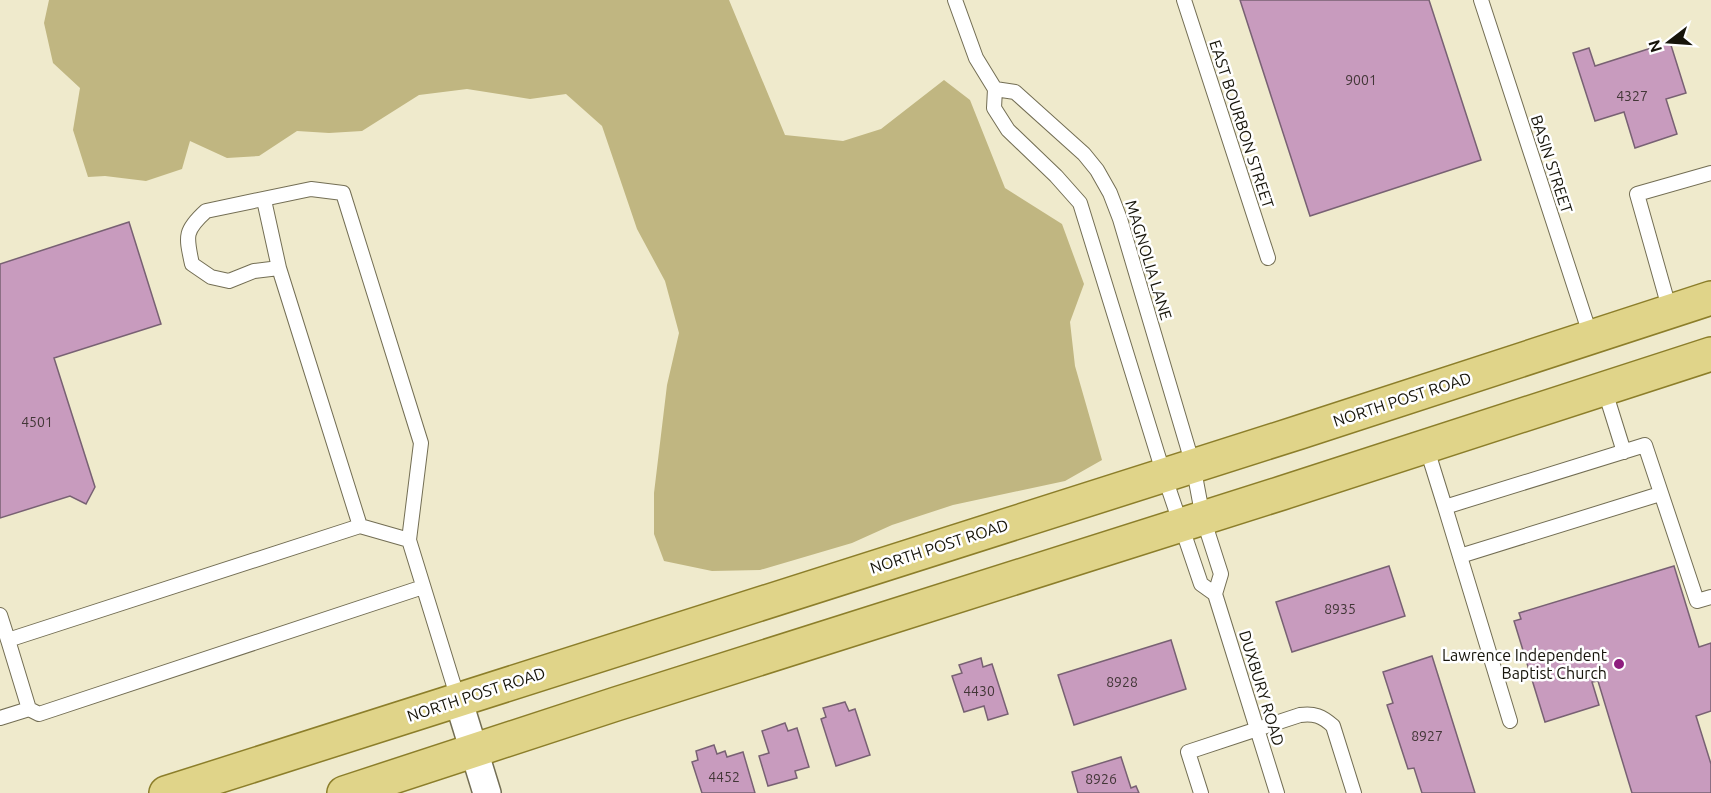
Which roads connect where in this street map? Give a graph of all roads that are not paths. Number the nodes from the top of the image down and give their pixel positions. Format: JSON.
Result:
{"nodes":[{"id":1,"x":955,"y":0,"type":"edge"},
{"id":2,"x":1184,"y":0,"type":"edge"},
{"id":3,"x":1481,"y":0,"type":"edge"},
{"id":4,"x":995,"y":89,"type":"junction"},
{"id":5,"x":1711,"y":172,"type":"edge"},
{"id":6,"x":264,"y":200,"type":"junction"},
{"id":7,"x":1268,"y":258,"type":"dead end"},
{"id":8,"x":279,"y":268,"type":"junction"},
{"id":9,"x":1711,"y":298,"type":"edge"},
{"id":10,"x":1670,"y":311,"type":"junction"},
{"id":11,"x":1591,"y":337,"type":"junction"},
{"id":12,"x":1711,"y":354,"type":"edge"},
{"id":13,"x":1604,"y":388,"type":"junction"},
{"id":14,"x":1426,"y":446,"type":"junction"},
{"id":15,"x":1624,"y":452,"type":"junction"},
{"id":16,"x":1660,"y":494,"type":"junction"},
{"id":17,"x":1185,"y":496,"type":"junction"},
{"id":18,"x":1445,"y":507,"type":"junction"},
{"id":19,"x":360,"y":526,"type":"junction"},
{"id":20,"x":409,"y":540,"type":"junction"},
{"id":21,"x":1460,"y":556,"type":"junction"},
{"id":22,"x":423,"y":587,"type":"junction"},
{"id":23,"x":1215,"y":594,"type":"junction"},
{"id":24,"x":1711,"y":597,"type":"edge"},
{"id":25,"x":0,"y":615,"type":"edge"},
{"id":26,"x":8,"y":640,"type":"junction"},
{"id":27,"x":458,"y":699,"type":"junction"},
{"id":28,"x":29,"y":709,"type":"junction"},
{"id":29,"x":0,"y":718,"type":"edge"},
{"id":30,"x":1510,"y":721,"type":"dead end"},
{"id":31,"x":1257,"y":729,"type":"junction"},
{"id":32,"x":473,"y":750,"type":"junction"},
{"id":33,"x":166,"y":793,"type":"edge"},
{"id":34,"x":344,"y":793,"type":"edge"},
{"id":35,"x":487,"y":793,"type":"edge"},
{"id":36,"x":1201,"y":793,"type":"edge"},
{"id":37,"x":1277,"y":793,"type":"edge"},
{"id":38,"x":1354,"y":793,"type":"edge"}],
"edges":[{"from":1,"to":4,"type":"lane"},
{"from":2,"to":7,"type":"lane","name":"EAST BOURBON STREET"},
{"from":3,"to":11,"type":"lane","name":"BASIN STREET"},
{"from":4,"to":17,"type":"lane"},
{"from":4,"to":17,"type":"lane","name":"MAGNOLIA LANE"},
{"from":5,"to":10,"type":"lane"},
{"from":6,"to":8,"type":"lane"},
{"from":6,"to":8,"type":"lane"},
{"from":6,"to":20,"type":"lane"},
{"from":8,"to":19,"type":"lane"},
{"from":9,"to":10,"type":"main road","name":"NORTH POST ROAD"},
{"from":10,"to":11,"type":"main road","name":"NORTH POST ROAD"},
{"from":11,"to":17,"type":"main road","name":"NORTH POST ROAD"},
{"from":12,"to":13,"type":"main road","name":"NORTH POST ROAD"},
{"from":13,"to":14,"type":"main road","name":"NORTH POST ROAD"},
{"from":13,"to":15,"type":"lane"},
{"from":14,"to":17,"type":"main road","name":"NORTH POST ROAD"},
{"from":14,"to":18,"type":"lane"},
{"from":15,"to":16,"type":"lane"},
{"from":15,"to":18,"type":"lane"},
{"from":16,"to":21,"type":"lane"},
{"from":16,"to":24,"type":"lane"},
{"from":17,"to":23,"type":"lane","name":"DUXBURY ROAD"},
{"from":17,"to":23,"type":"lane","name":"DUXBURY ROAD"},
{"from":17,"to":27,"type":"main road","name":"NORTH POST ROAD"},
{"from":17,"to":32,"type":"main road","name":"NORTH POST ROAD"},
{"from":18,"to":21,"type":"lane"},
{"from":19,"to":20,"type":"lane"},
{"from":19,"to":26,"type":"lane"},
{"from":20,"to":22,"type":"lane"},
{"from":21,"to":30,"type":"lane"},
{"from":22,"to":27,"type":"lane"},
{"from":22,"to":28,"type":"lane"},
{"from":23,"to":31,"type":"lane","name":"DUXBURY ROAD"},
{"from":25,"to":26,"type":"lane"},
{"from":26,"to":28,"type":"lane"},
{"from":27,"to":32,"type":"street"},
{"from":27,"to":33,"type":"main road","name":"NORTH POST ROAD"},
{"from":28,"to":29,"type":"lane"},
{"from":31,"to":36,"type":"lane"},
{"from":31,"to":37,"type":"lane","name":"DUXBURY ROAD"},
{"from":31,"to":38,"type":"lane"},
{"from":32,"to":34,"type":"main road","name":"NORTH POST ROAD"},
{"from":32,"to":35,"type":"street"}]}
